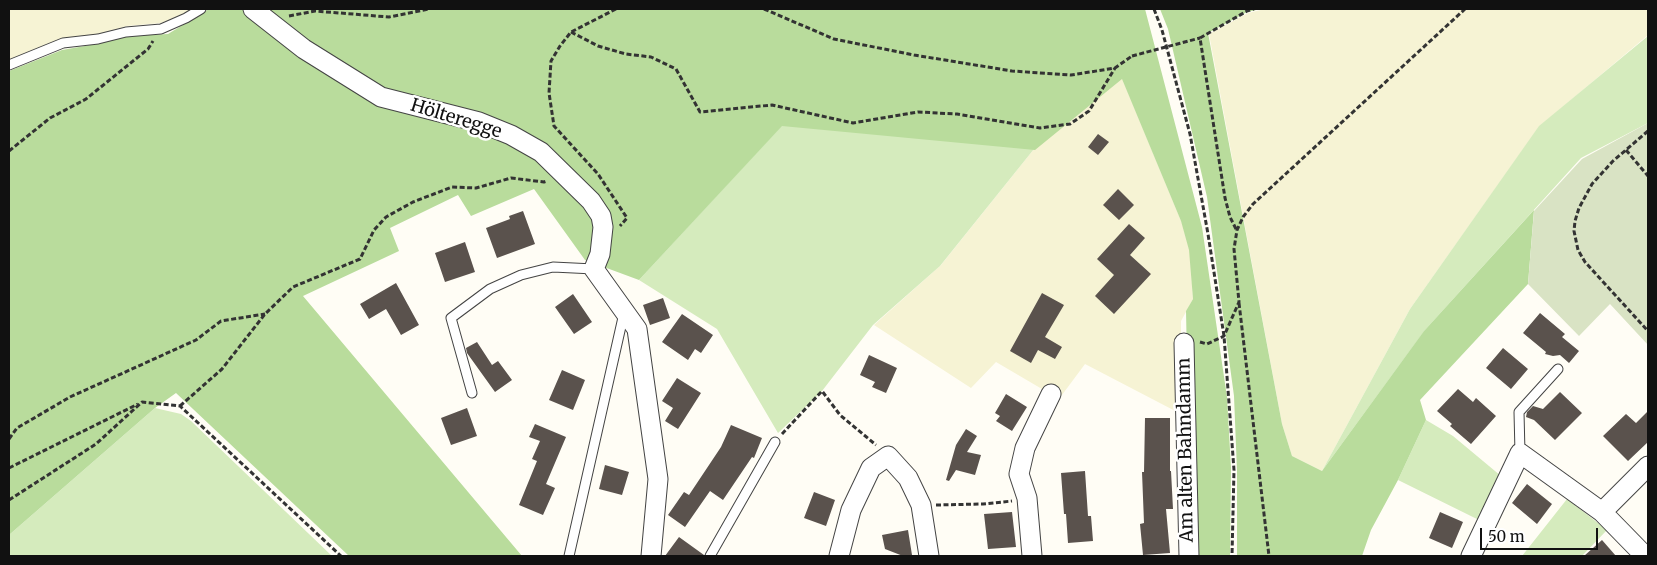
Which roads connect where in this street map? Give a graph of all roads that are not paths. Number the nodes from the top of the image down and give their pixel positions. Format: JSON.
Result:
{"nodes":[{"id":1,"x":201,"y":9,"type":"edge"},
{"id":2,"x":253,"y":9,"type":"edge"},
{"id":3,"x":9,"y":65,"type":"edge"},
{"id":4,"x":594,"y":269,"type":"junction"},
{"id":5,"x":625,"y":311,"type":"junction"},
{"id":6,"x":1188,"y":341,"type":"road end"},
{"id":7,"x":1558,"y":369,"type":"dead end"},
{"id":8,"x":472,"y":393,"type":"dead end"},
{"id":9,"x":1051,"y":394,"type":"dead end"},
{"id":10,"x":775,"y":442,"type":"road end"},
{"id":11,"x":1520,"y":453,"type":"junction"},
{"id":12,"x":1648,"y":466,"type":"edge"},
{"id":13,"x":1602,"y":512,"type":"junction"},
{"id":14,"x":569,"y":556,"type":"edge"},
{"id":15,"x":651,"y":556,"type":"edge"},
{"id":16,"x":710,"y":556,"type":"edge"},
{"id":17,"x":839,"y":556,"type":"edge"},
{"id":18,"x":929,"y":556,"type":"edge"},
{"id":19,"x":1032,"y":556,"type":"edge"},
{"id":20,"x":1189,"y":556,"type":"edge"},
{"id":21,"x":1470,"y":556,"type":"edge"},
{"id":22,"x":1645,"y":556,"type":"edge"}],
"edges":[{"from":1,"to":3,"type":"lane"},
{"from":2,"to":4,"type":"street","name":"Hölteregge"},
{"from":4,"to":5,"type":"street"},
{"from":4,"to":8,"type":"lane"},
{"from":5,"to":14,"type":"lane"},
{"from":5,"to":15,"type":"street"},
{"from":6,"to":20,"type":"street","name":"Am alten Bahndamm"},
{"from":7,"to":11,"type":"lane"},
{"from":9,"to":19,"type":"street"},
{"from":10,"to":16,"type":"lane"},
{"from":11,"to":13,"type":"street"},
{"from":11,"to":21,"type":"street"},
{"from":12,"to":13,"type":"street"},
{"from":13,"to":22,"type":"street"},
{"from":17,"to":18,"type":"street"}]}
